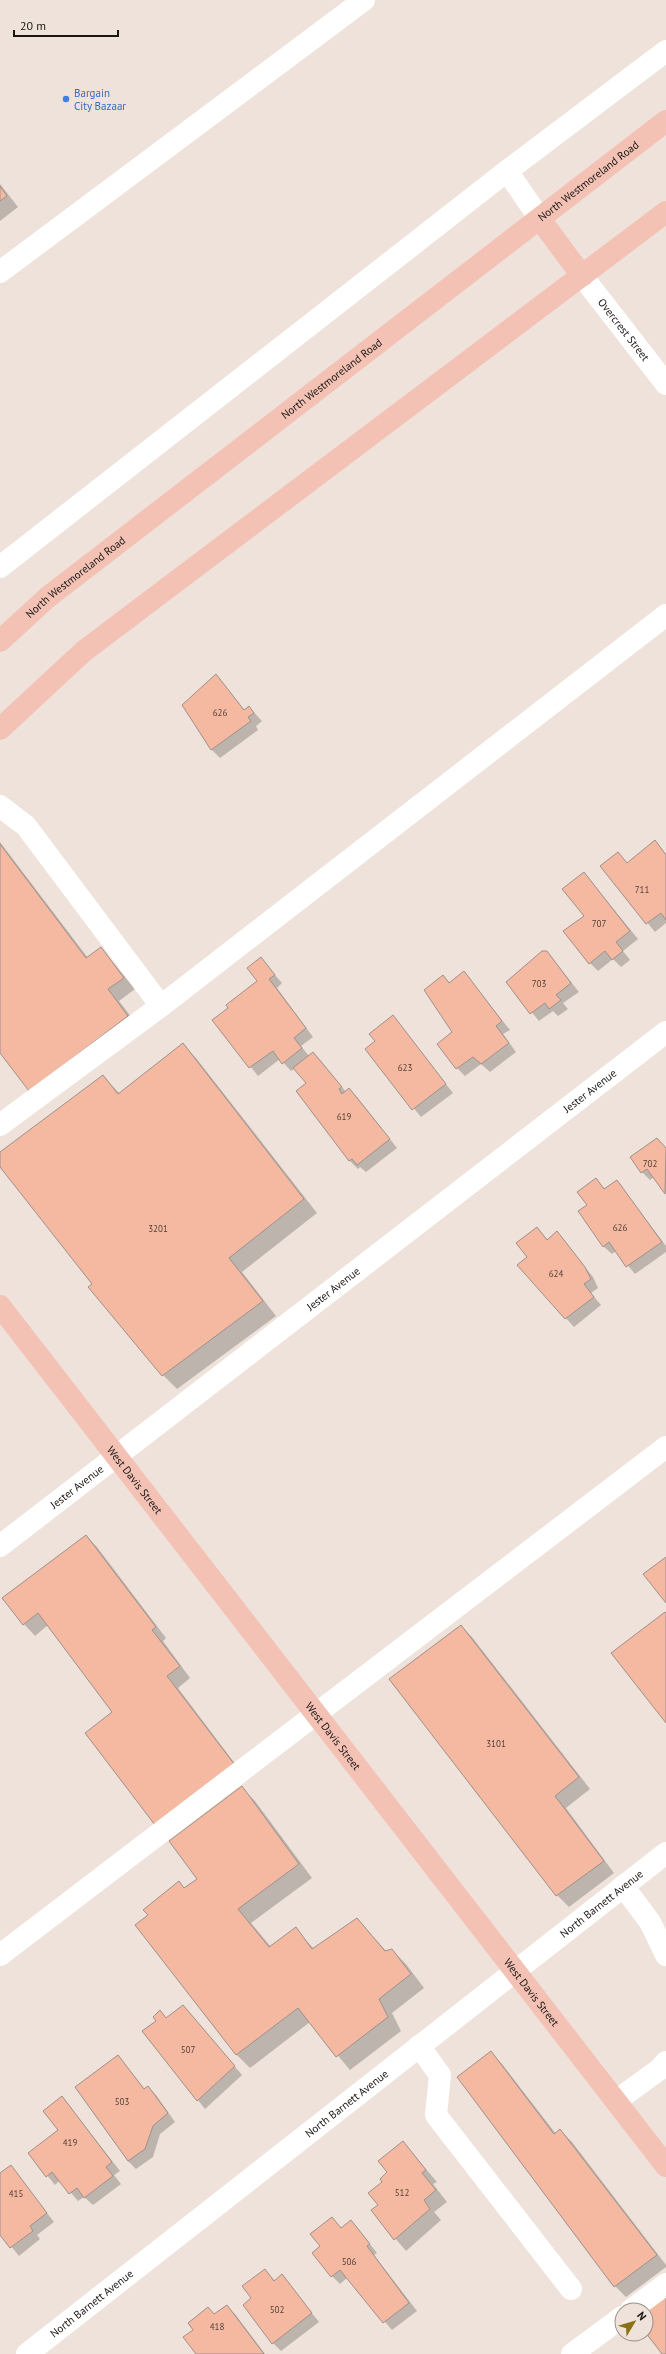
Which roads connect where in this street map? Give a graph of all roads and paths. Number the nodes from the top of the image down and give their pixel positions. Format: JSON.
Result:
{"nodes":[{"id":1,"x":364,"y":0,"type":"edge"},
{"id":2,"x":666,"y":51,"type":"edge"},
{"id":3,"x":666,"y":121,"type":"edge"},
{"id":4,"x":508,"y":171,"type":"junction"},
{"id":5,"x":666,"y":212,"type":"edge"},
{"id":6,"x":540,"y":219,"type":"junction"},
{"id":7,"x":0,"y":272,"type":"edge"},
{"id":8,"x":582,"y":276,"type":"junction"},
{"id":9,"x":666,"y":384,"type":"edge"},
{"id":10,"x":0,"y":567,"type":"edge"},
{"id":11,"x":666,"y":615,"type":"edge"},
{"id":12,"x":0,"y":641,"type":"edge"},
{"id":13,"x":0,"y":729,"type":"edge"},
{"id":14,"x":0,"y":806,"type":"edge"},
{"id":15,"x":161,"y":1006,"type":"junction"},
{"id":16,"x":666,"y":1032,"type":"edge"},
{"id":17,"x":0,"y":1125,"type":"edge"},
{"id":18,"x":0,"y":1306,"type":"edge"},
{"id":19,"x":666,"y":1447,"type":"edge"},
{"id":20,"x":117,"y":1456,"type":"junction"},
{"id":21,"x":0,"y":1546,"type":"edge"},
{"id":22,"x":317,"y":1715,"type":"junction"},
{"id":23,"x":666,"y":1853,"type":"edge"},
{"id":24,"x":623,"y":1886,"type":"junction"},
{"id":25,"x":0,"y":1955,"type":"edge"},
{"id":26,"x":666,"y":1955,"type":"edge"},
{"id":27,"x":515,"y":1971,"type":"junction"},
{"id":28,"x":419,"y":2046,"type":"junction"},
{"id":29,"x":666,"y":2062,"type":"edge"},
{"id":30,"x":616,"y":2101,"type":"junction"},
{"id":31,"x":666,"y":2166,"type":"edge"},
{"id":32,"x":666,"y":2284,"type":"edge"},
{"id":33,"x":571,"y":2289,"type":"dead end"},
{"id":34,"x":642,"y":2302,"type":"edge"},
{"id":35,"x":614,"y":2323,"type":"edge"},
{"id":36,"x":27,"y":2354,"type":"edge"},
{"id":37,"x":572,"y":2354,"type":"edge"}],
"edges":[{"from":1,"to":7,"type":"street"},
{"from":2,"to":4,"type":"street"},
{"from":3,"to":6,"type":"main road","name":"North Westmoreland Road"},
{"from":4,"to":6,"type":"street"},
{"from":4,"to":10,"type":"street"},
{"from":5,"to":8,"type":"main road"},
{"from":6,"to":8,"type":"main road"},
{"from":6,"to":12,"type":"main road","name":"North Westmoreland Road"},
{"from":8,"to":9,"type":"street","name":"Overcrest Street"},
{"from":8,"to":13,"type":"main road"},
{"from":11,"to":15,"type":"street"},
{"from":14,"to":15,"type":"street"},
{"from":15,"to":17,"type":"street"},
{"from":16,"to":20,"type":"street","name":"Jester Avenue"},
{"from":18,"to":20,"type":"main road","name":"West Davis Street"},
{"from":19,"to":22,"type":"street"},
{"from":20,"to":21,"type":"street","name":"Jester Avenue"},
{"from":20,"to":22,"type":"main road","name":"West Davis Street"},
{"from":22,"to":25,"type":"street"},
{"from":22,"to":27,"type":"main road","name":"West Davis Street"},
{"from":23,"to":24,"type":"street","name":"North Barnett Avenue"},
{"from":24,"to":26,"type":"street"},
{"from":24,"to":27,"type":"street","name":"North Barnett Avenue"},
{"from":27,"to":28,"type":"street","name":"North Barnett Avenue"},
{"from":27,"to":30,"type":"main road","name":"West Davis Street"},
{"from":28,"to":33,"type":"street"},
{"from":28,"to":36,"type":"street","name":"North Barnett Avenue"},
{"from":29,"to":30,"type":"street"},
{"from":30,"to":31,"type":"main road","name":"West Davis Street"},
{"from":32,"to":34,"type":"street"},
{"from":35,"to":37,"type":"street"}]}
